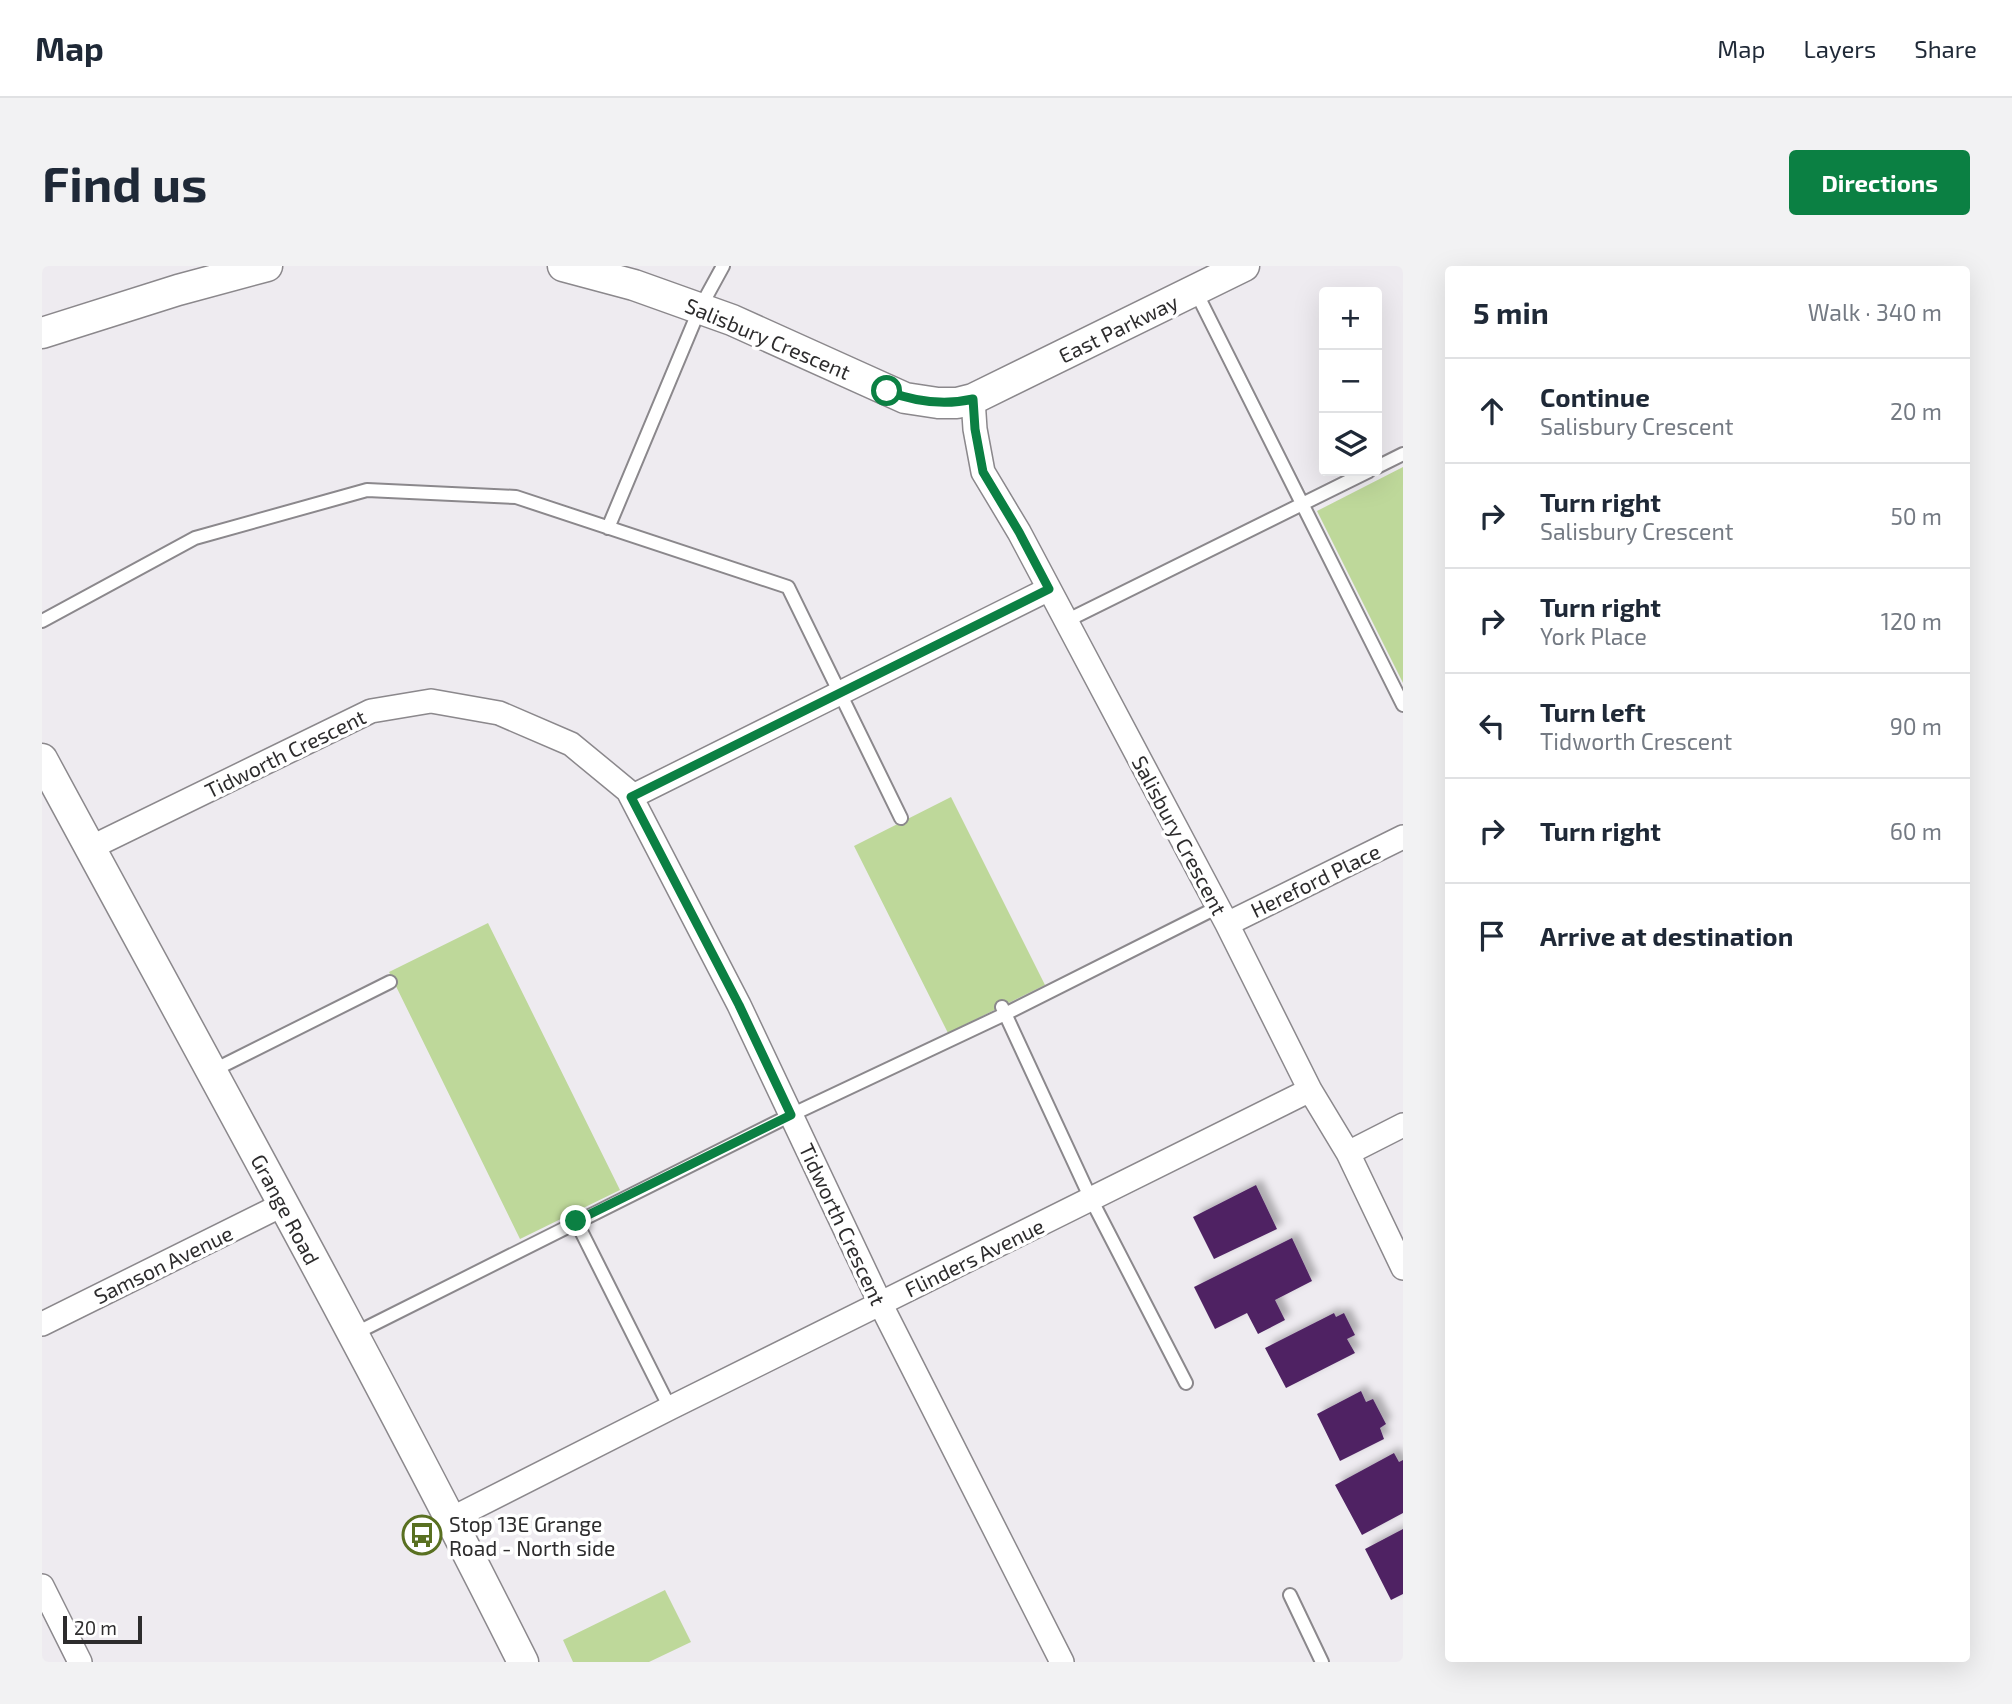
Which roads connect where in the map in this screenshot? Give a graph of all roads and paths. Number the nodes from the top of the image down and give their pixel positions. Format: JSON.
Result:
{"nodes":[{"id":1,"x":267,"y":266,"type":"edge"},
{"id":2,"x":563,"y":266,"type":"edge"},
{"id":3,"x":723,"y":266,"type":"edge"},
{"id":4,"x":1244,"y":266,"type":"edge"},
{"id":5,"x":217,"y":272,"type":"edge"},
{"id":6,"x":1195,"y":290,"type":"junction"},
{"id":7,"x":700,"y":308,"type":"junction"},
{"id":8,"x":42,"y":333,"type":"edge"},
{"id":9,"x":983,"y":394,"type":"junction"},
{"id":10,"x":1403,"y":454,"type":"edge"},
{"id":11,"x":1382,"y":464,"type":"edge"},
{"id":12,"x":1359,"y":476,"type":"edge"},
{"id":13,"x":1303,"y":504,"type":"junction"},
{"id":14,"x":608,"y":527,"type":"junction"},
{"id":15,"x":1049,"y":589,"type":"junction"},
{"id":16,"x":42,"y":621,"type":"edge"},
{"id":17,"x":1066,"y":621,"type":"junction"},
{"id":18,"x":838,"y":694,"type":"junction"},
{"id":19,"x":1403,"y":705,"type":"edge"},
{"id":20,"x":42,"y":759,"type":"edge"},
{"id":21,"x":631,"y":797,"type":"junction"},
{"id":22,"x":901,"y":818,"type":"dead end"},
{"id":23,"x":1403,"y":836,"type":"edge"},
{"id":24,"x":90,"y":848,"type":"junction"},
{"id":25,"x":1222,"y":915,"type":"junction"},
{"id":26,"x":390,"y":982,"type":"dead end"},
{"id":27,"x":1003,"y":1010,"type":"junction"},
{"id":28,"x":212,"y":1071,"type":"junction"},
{"id":29,"x":1310,"y":1090,"type":"junction"},
{"id":30,"x":791,"y":1115,"type":"junction"},
{"id":31,"x":1403,"y":1125,"type":"edge"},
{"id":32,"x":1348,"y":1153,"type":"junction"},
{"id":33,"x":1091,"y":1199,"type":"junction"},
{"id":34,"x":284,"y":1204,"type":"junction"},
{"id":35,"x":576,"y":1221,"type":"junction"},
{"id":36,"x":1403,"y":1268,"type":"edge"},
{"id":37,"x":880,"y":1303,"type":"junction"},
{"id":38,"x":42,"y":1324,"type":"edge"},
{"id":39,"x":354,"y":1334,"type":"junction"},
{"id":40,"x":1186,"y":1383,"type":"dead end"},
{"id":41,"x":670,"y":1409,"type":"junction"},
{"id":42,"x":451,"y":1520,"type":"junction"},
{"id":43,"x":42,"y":1586,"type":"edge"},
{"id":44,"x":1290,"y":1595,"type":"dead end"},
{"id":45,"x":80,"y":1662,"type":"edge"},
{"id":46,"x":523,"y":1662,"type":"edge"},
{"id":47,"x":1062,"y":1662,"type":"edge"},
{"id":48,"x":1322,"y":1662,"type":"edge"}],
"edges":[{"from":1,"to":5,"type":"street"},
{"from":2,"to":7,"type":"street","name":"Salisbury Crescent"},
{"from":3,"to":7,"type":"lane"},
{"from":4,"to":6,"type":"street","name":"East Parkway"},
{"from":5,"to":8,"type":"street"},
{"from":6,"to":9,"type":"street","name":"East Parkway"},
{"from":6,"to":13,"type":"lane"},
{"from":7,"to":9,"type":"street","name":"Salisbury Crescent"},
{"from":7,"to":14,"type":"lane"},
{"from":9,"to":15,"type":"street","name":"Salisbury Crescent"},
{"from":10,"to":11,"type":"lane"},
{"from":12,"to":13,"type":"lane"},
{"from":13,"to":17,"type":"lane"},
{"from":13,"to":19,"type":"lane"},
{"from":14,"to":16,"type":"lane"},
{"from":14,"to":18,"type":"lane"},
{"from":15,"to":17,"type":"street","name":"Salisbury Crescent"},
{"from":15,"to":18,"type":"street"},
{"from":17,"to":25,"type":"street","name":"Salisbury Crescent"},
{"from":18,"to":21,"type":"street"},
{"from":18,"to":22,"type":"lane"},
{"from":20,"to":24,"type":"street","name":"Grange Road"},
{"from":21,"to":24,"type":"street","name":"Tidworth Crescent"},
{"from":21,"to":30,"type":"street","name":"Tidworth Crescent"},
{"from":23,"to":25,"type":"street","name":"Hereford Place"},
{"from":24,"to":28,"type":"street","name":"Grange Road"},
{"from":25,"to":27,"type":"lane"},
{"from":25,"to":29,"type":"street","name":"Salisbury Crescent"},
{"from":26,"to":28,"type":"lane"},
{"from":27,"to":30,"type":"lane"},
{"from":27,"to":33,"type":"lane"},
{"from":28,"to":34,"type":"street","name":"Grange Road"},
{"from":29,"to":32,"type":"street","name":"Salisbury Crescent"},
{"from":29,"to":33,"type":"street","name":"Flinders Avenue"},
{"from":30,"to":35,"type":"lane"},
{"from":30,"to":37,"type":"street","name":"Tidworth Crescent"},
{"from":31,"to":32,"type":"street"},
{"from":32,"to":36,"type":"street","name":"Salisbury Crescent"},
{"from":33,"to":37,"type":"street","name":"Flinders Avenue"},
{"from":33,"to":40,"type":"lane"},
{"from":34,"to":38,"type":"street","name":"Samson Avenue"},
{"from":34,"to":39,"type":"street","name":"Grange Road"},
{"from":35,"to":39,"type":"lane"},
{"from":35,"to":41,"type":"lane"},
{"from":37,"to":41,"type":"street","name":"Flinders Avenue"},
{"from":37,"to":47,"type":"street","name":"Tidworth Crescent"},
{"from":39,"to":42,"type":"street","name":"Grange Road"},
{"from":41,"to":42,"type":"street","name":"Flinders Avenue"},
{"from":42,"to":46,"type":"street","name":"Grange Road"},
{"from":43,"to":45,"type":"street"},
{"from":44,"to":48,"type":"lane"}]}
